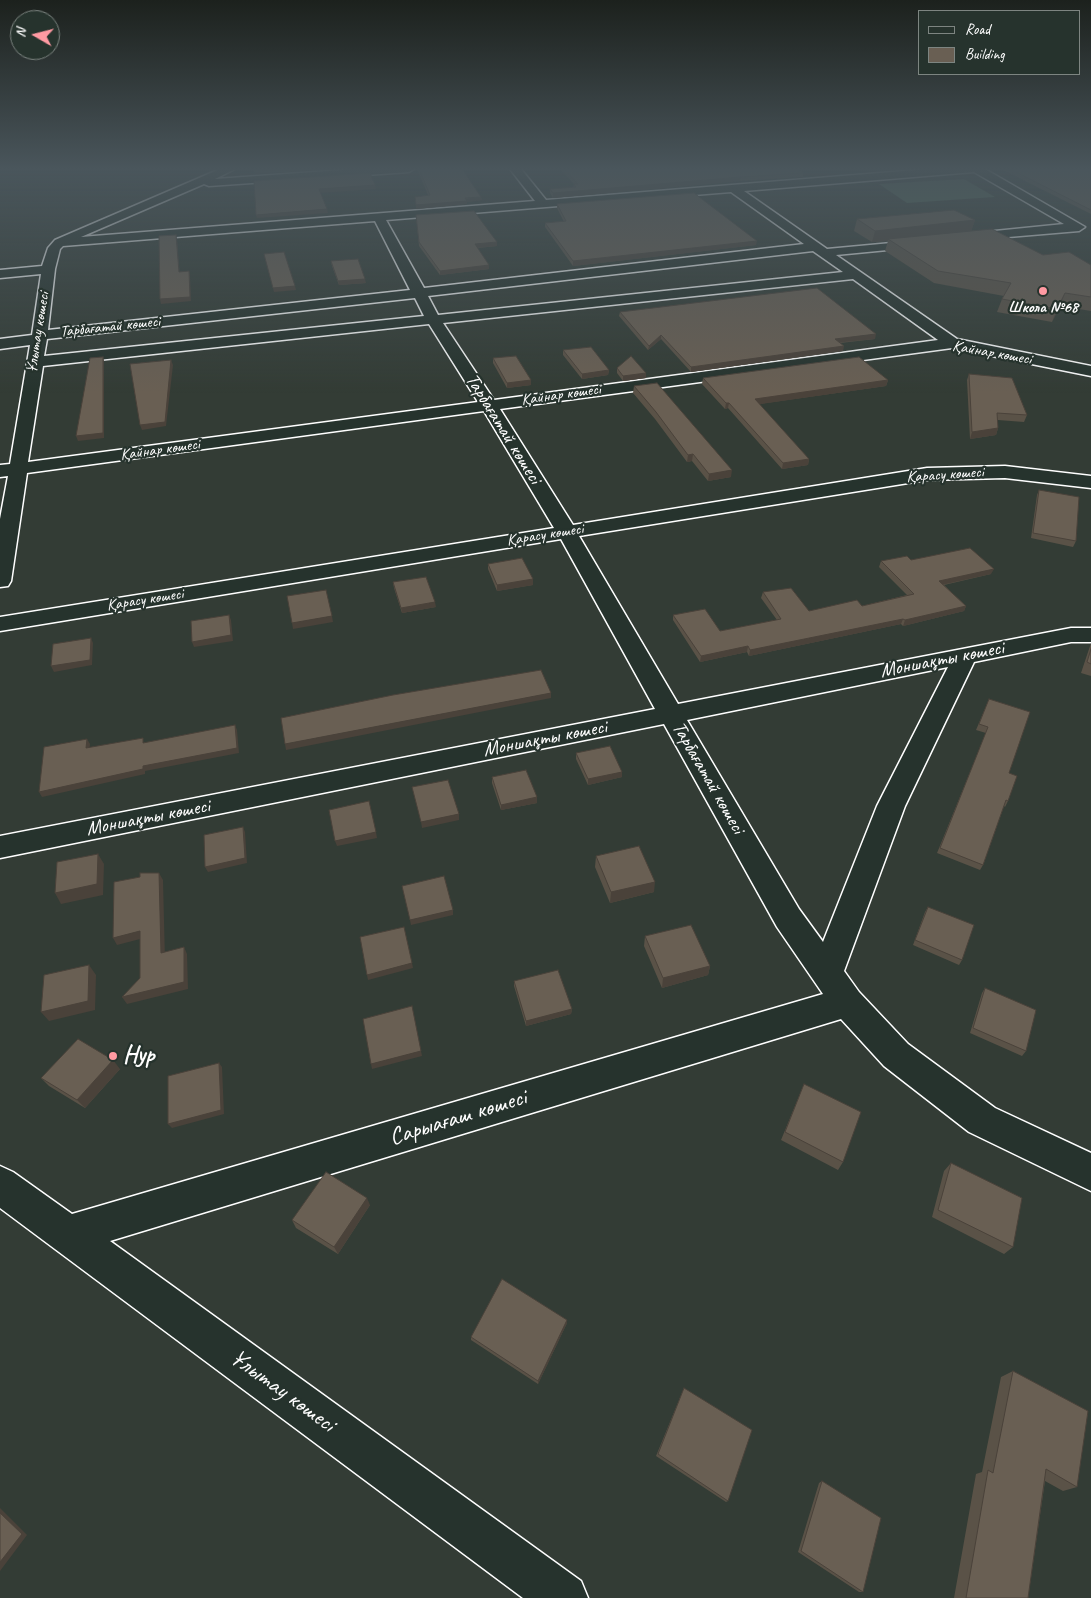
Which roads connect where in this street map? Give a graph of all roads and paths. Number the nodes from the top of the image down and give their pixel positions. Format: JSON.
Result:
{"nodes":[{"id":1,"x":59,"y":243,"type":"edge"},
{"id":2,"x":393,"y":244,"type":"edge"},
{"id":3,"x":809,"y":244,"type":"edge"},
{"id":4,"x":898,"y":245,"type":"edge"},
{"id":5,"x":818,"y":250,"type":"junction"},
{"id":6,"x":48,"y":269,"type":"junction"},
{"id":7,"x":0,"y":274,"type":"edge"},
{"id":8,"x":853,"y":275,"type":"junction"},
{"id":9,"x":420,"y":293,"type":"junction"},
{"id":10,"x":433,"y":319,"type":"junction"},
{"id":11,"x":39,"y":337,"type":"junction"},
{"id":12,"x":952,"y":343,"type":"junction"},
{"id":13,"x":0,"y":344,"type":"edge"},
{"id":14,"x":34,"y":362,"type":"junction"},
{"id":15,"x":1091,"y":371,"type":"edge"},
{"id":16,"x":489,"y":405,"type":"junction"},
{"id":17,"x":17,"y":470,"type":"junction"},
{"id":18,"x":0,"y":471,"type":"edge"},
{"id":19,"x":1091,"y":482,"type":"edge"},
{"id":20,"x":566,"y":531,"type":"junction"},
{"id":21,"x":0,"y":581,"type":"edge"},
{"id":22,"x":0,"y":624,"type":"edge"},
{"id":23,"x":1091,"y":635,"type":"edge"},
{"id":24,"x":965,"y":656,"type":"junction"},
{"id":25,"x":671,"y":714,"type":"junction"},
{"id":26,"x":0,"y":848,"type":"edge"},
{"id":27,"x":827,"y":973,"type":"junction"},
{"id":28,"x":847,"y":1002,"type":"junction"},
{"id":29,"x":1091,"y":1172,"type":"edge"},
{"id":30,"x":0,"y":1185,"type":"edge"},
{"id":31,"x":69,"y":1234,"type":"junction"},
{"id":32,"x":544,"y":1592,"type":"edge"}],
"edges":[{"from":1,"to":6,"type":"street","name":"Ұлытау көшесі"},
{"from":2,"to":9,"type":"street","name":"Тарбағатай көшесі"},
{"from":3,"to":5,"type":"street"},
{"from":4,"to":5,"type":"street"},
{"from":5,"to":8,"type":"street"},
{"from":5,"to":9,"type":"street"},
{"from":6,"to":7,"type":"street"},
{"from":6,"to":11,"type":"street","name":"Ұлытау көшесі"},
{"from":8,"to":10,"type":"street"},
{"from":8,"to":12,"type":"street"},
{"from":9,"to":10,"type":"street","name":"Тарбағатай көшесі"},
{"from":9,"to":11,"type":"street","name":"Тарбағатай көшесі"},
{"from":10,"to":14,"type":"street"},
{"from":10,"to":16,"type":"street","name":"Тарбағатай көшесі"},
{"from":11,"to":13,"type":"street","name":"Тарбағатай көшесі"},
{"from":11,"to":14,"type":"street","name":"Ұлытау көшесі"},
{"from":12,"to":15,"type":"street","name":"Қайнар көшесі"},
{"from":12,"to":16,"type":"street","name":"Қайнар көшесі"},
{"from":14,"to":17,"type":"street","name":"Ұлытау көшесі"},
{"from":16,"to":17,"type":"street","name":"Қайнар көшесі"},
{"from":16,"to":20,"type":"street","name":"Тарбағатай көшесі"},
{"from":17,"to":18,"type":"street","name":"Қайнар көшесі"},
{"from":17,"to":21,"type":"street","name":"Ұлытау көшесі"},
{"from":19,"to":20,"type":"street","name":"Қарасу көшесі"},
{"from":20,"to":22,"type":"street","name":"Қарасу көшесі"},
{"from":20,"to":25,"type":"street","name":"Тарбағатай көшесі"},
{"from":23,"to":24,"type":"street","name":"Моншақты көшесі"},
{"from":24,"to":25,"type":"street","name":"Моншақты көшесі"},
{"from":24,"to":27,"type":"street"},
{"from":25,"to":26,"type":"street","name":"Моншақты көшесі"},
{"from":25,"to":27,"type":"street","name":"Тарбағатай көшесі"},
{"from":27,"to":28,"type":"street","name":"Тарбағатай көшесі"},
{"from":28,"to":29,"type":"street","name":"Тарбағатай көшесі"},
{"from":28,"to":31,"type":"street","name":"Сарыағаш көшесі"},
{"from":30,"to":31,"type":"street","name":"Ұлытау көшесі"},
{"from":31,"to":32,"type":"street","name":"Ұлытау көшесі"}]}
